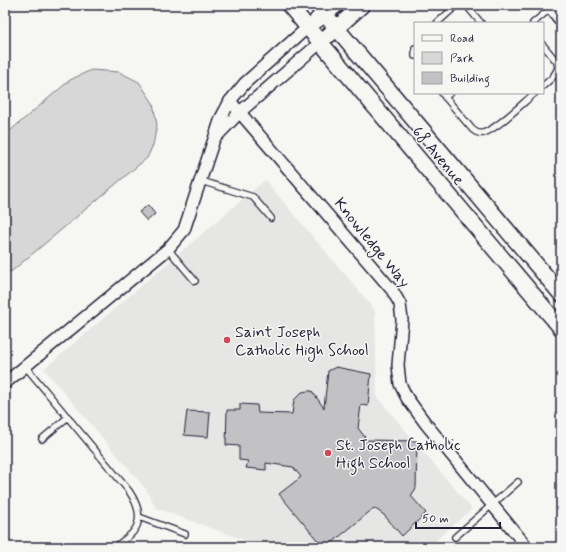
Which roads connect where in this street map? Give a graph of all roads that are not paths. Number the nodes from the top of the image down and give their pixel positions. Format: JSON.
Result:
{"nodes":[{"id":1,"x":289,"y":5,"type":"edge"},
{"id":2,"x":362,"y":5,"type":"edge"},
{"id":3,"x":457,"y":5,"type":"edge"},
{"id":4,"x":466,"y":5,"type":"edge"},
{"id":5,"x":326,"y":8,"type":"edge"},
{"id":6,"x":555,"y":10,"type":"edge"},
{"id":7,"x":438,"y":22,"type":"edge"},
{"id":8,"x":480,"y":22,"type":"edge"},
{"id":9,"x":535,"y":22,"type":"edge"},
{"id":10,"x":308,"y":27,"type":"junction"},
{"id":11,"x":337,"y":28,"type":"junction"},
{"id":12,"x":321,"y":42,"type":"junction"},
{"id":13,"x":544,"y":46,"type":"edge"},
{"id":14,"x":544,"y":85,"type":"edge"},
{"id":15,"x":534,"y":94,"type":"edge"},
{"id":16,"x":444,"y":95,"type":"edge"},
{"id":17,"x":230,"y":101,"type":"junction"},
{"id":18,"x":240,"y":112,"type":"junction"},
{"id":19,"x":214,"y":139,"type":"junction"},
{"id":20,"x":201,"y":181,"type":"junction"},
{"id":21,"x":270,"y":218,"type":"dead end"},
{"id":22,"x":168,"y":248,"type":"junction"},
{"id":23,"x":195,"y":281,"type":"dead end"},
{"id":24,"x":561,"y":294,"type":"edge"},
{"id":25,"x":561,"y":328,"type":"edge"},
{"id":26,"x":25,"y":366,"type":"junction"},
{"id":27,"x":5,"y":383,"type":"edge"},
{"id":28,"x":68,"y":417,"type":"junction"},
{"id":29,"x":42,"y":439,"type":"dead end"},
{"id":30,"x":518,"y":482,"type":"dead end"},
{"id":31,"x":492,"y":505,"type":"junction"},
{"id":32,"x":139,"y":517,"type":"junction"},
{"id":33,"x":185,"y":534,"type":"dead end"},
{"id":34,"x":455,"y":537,"type":"dead end"},
{"id":35,"x":115,"y":547,"type":"edge"},
{"id":36,"x":527,"y":547,"type":"edge"}],
"edges":[{"from":1,"to":10,"type":"main road","name":"68 Avenue"},
{"from":2,"to":11,"type":"main road"},
{"from":3,"to":7,"type":"lane"},
{"from":4,"to":8,"type":"lane"},
{"from":5,"to":10,"type":"main road"},
{"from":5,"to":11,"type":"main road","name":"68 Avenue"},
{"from":6,"to":9,"type":"lane"},
{"from":10,"to":12,"type":"main road","name":"68 Avenue"},
{"from":10,"to":17,"type":"street"},
{"from":11,"to":12,"type":"main road"},
{"from":11,"to":24,"type":"main road","name":"68 Avenue"},
{"from":12,"to":18,"type":"street"},
{"from":12,"to":25,"type":"main road","name":"68 Avenue"},
{"from":13,"to":14,"type":"lane"},
{"from":15,"to":16,"type":"lane"},
{"from":17,"to":18,"type":"street","name":"Knowledge Way"},
{"from":17,"to":19,"type":"street"},
{"from":18,"to":19,"type":"street"},
{"from":18,"to":31,"type":"street","name":"Knowledge Way"},
{"from":19,"to":20,"type":"street"},
{"from":20,"to":21,"type":"lane"},
{"from":20,"to":22,"type":"street"},
{"from":22,"to":23,"type":"lane"},
{"from":22,"to":26,"type":"street"},
{"from":26,"to":27,"type":"street"},
{"from":26,"to":28,"type":"lane"},
{"from":28,"to":29,"type":"lane"},
{"from":28,"to":32,"type":"lane"},
{"from":30,"to":31,"type":"lane"},
{"from":31,"to":34,"type":"lane"},
{"from":31,"to":36,"type":"street","name":"Knowledge Way"},
{"from":32,"to":33,"type":"lane"},
{"from":32,"to":35,"type":"lane"}]}
